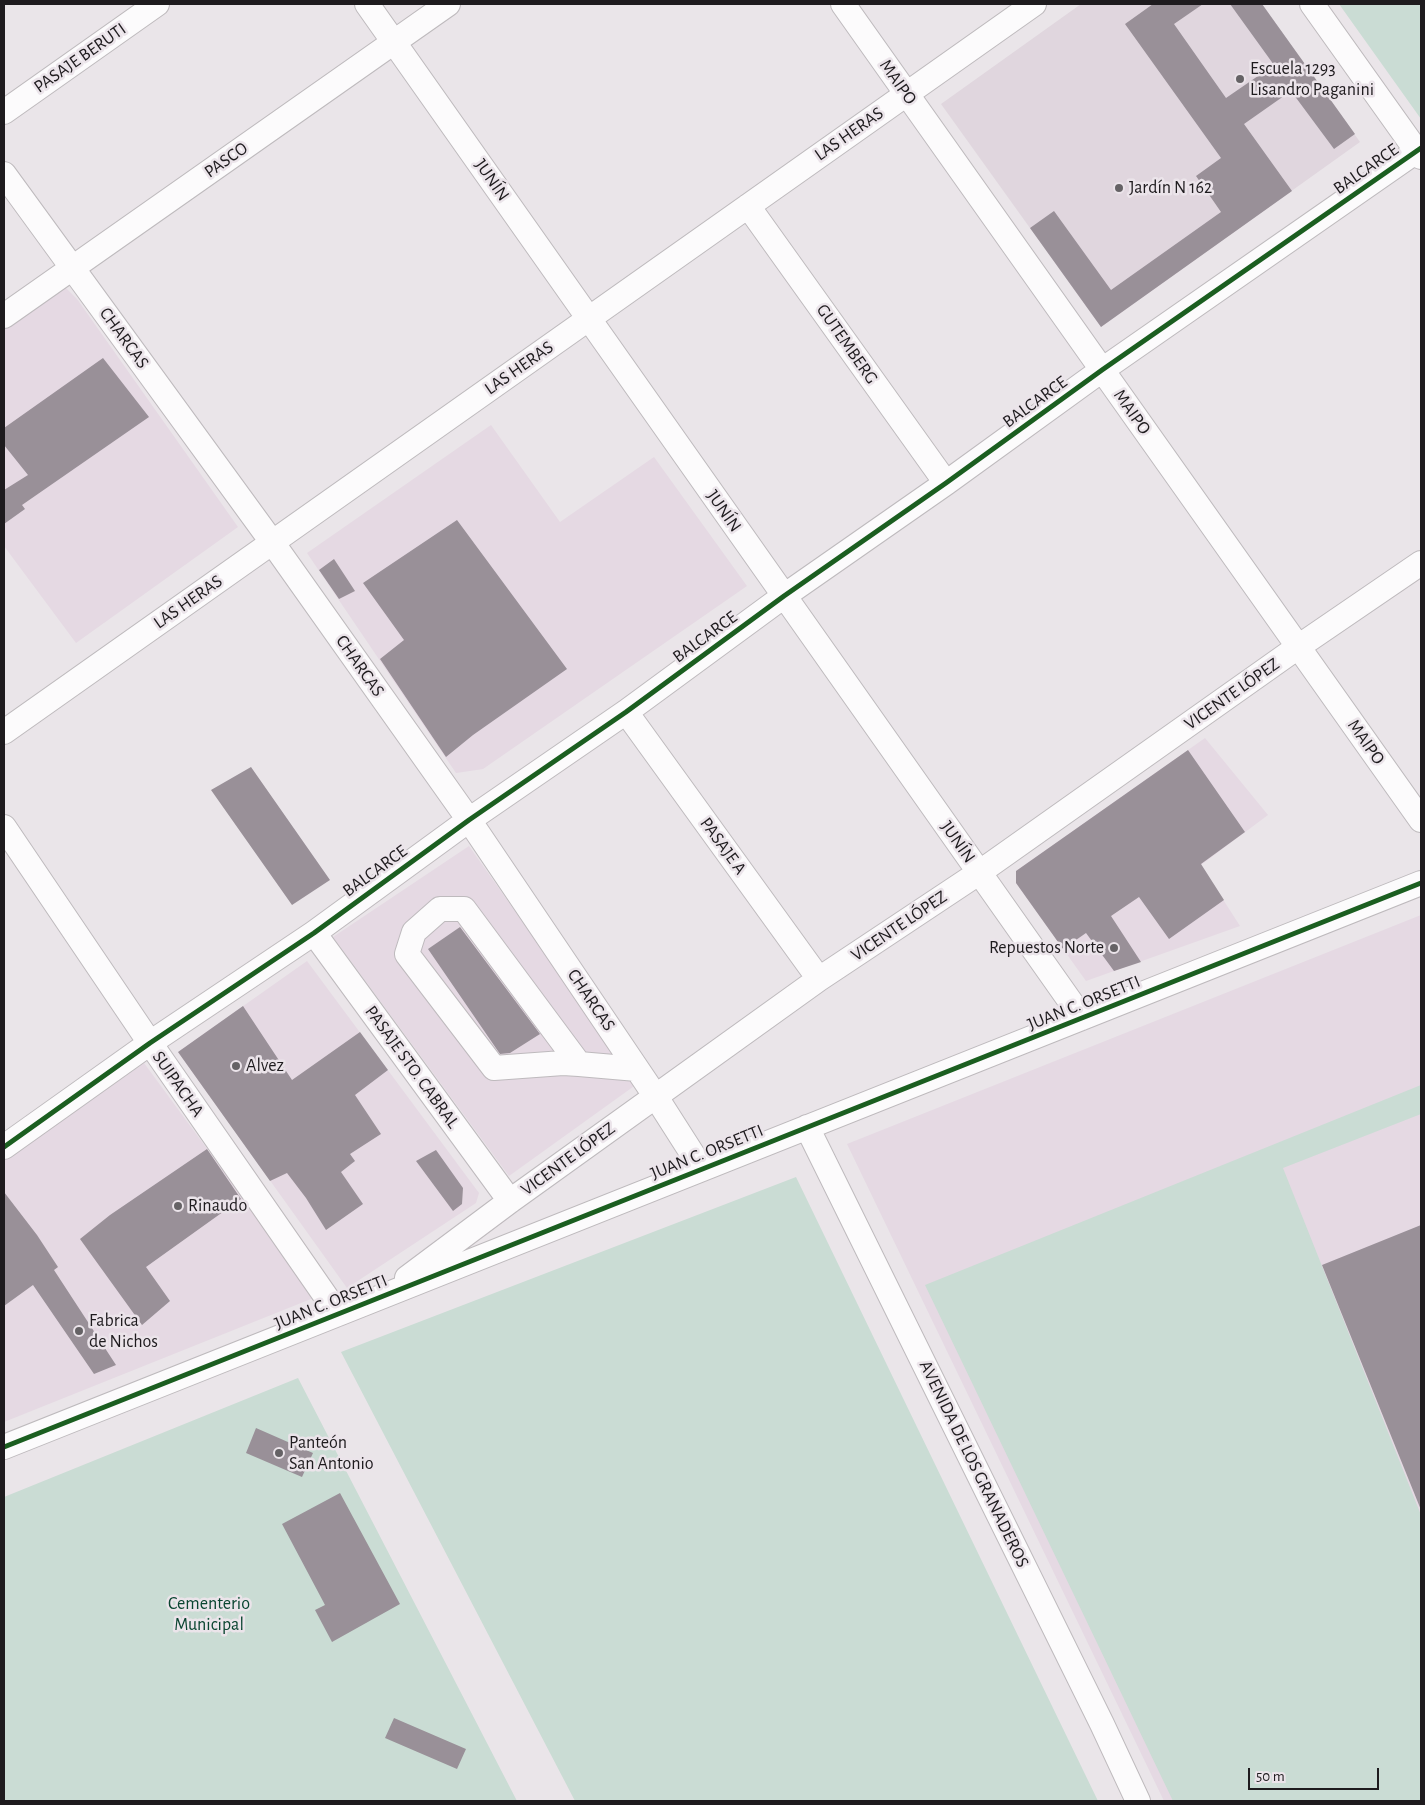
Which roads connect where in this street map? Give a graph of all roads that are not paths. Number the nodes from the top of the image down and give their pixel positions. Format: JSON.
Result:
{"nodes":[{"id":1,"x":157,"y":4,"type":"edge"},
{"id":2,"x":367,"y":4,"type":"edge"},
{"id":3,"x":448,"y":4,"type":"edge"},
{"id":4,"x":843,"y":4,"type":"edge"},
{"id":5,"x":1034,"y":4,"type":"edge"},
{"id":6,"x":1312,"y":4,"type":"edge"},
{"id":7,"x":394,"y":42,"type":"junction"},
{"id":8,"x":906,"y":94,"type":"junction"},
{"id":9,"x":4,"y":112,"type":"edge"},
{"id":10,"x":1420,"y":152,"type":"edge"},
{"id":11,"x":4,"y":174,"type":"edge"},
{"id":12,"x":748,"y":206,"type":"junction"},
{"id":13,"x":73,"y":267,"type":"junction"},
{"id":14,"x":4,"y":316,"type":"edge"},
{"id":15,"x":589,"y":318,"type":"junction"},
{"id":16,"x":1102,"y":370,"type":"junction"},
{"id":17,"x":946,"y":484,"type":"junction"},
{"id":18,"x":272,"y":542,"type":"junction"},
{"id":19,"x":1421,"y":564,"type":"edge"},
{"id":20,"x":784,"y":596,"type":"junction"},
{"id":21,"x":1298,"y":647,"type":"junction"},
{"id":22,"x":626,"y":712,"type":"junction"},
{"id":23,"x":4,"y":732,"type":"edge"},
{"id":24,"x":469,"y":820,"type":"junction"},
{"id":25,"x":1421,"y":820,"type":"edge"},
{"id":26,"x":4,"y":827,"type":"edge"},
{"id":27,"x":980,"y":872,"type":"junction"},
{"id":28,"x":1421,"y":883,"type":"edge"},
{"id":29,"x":314,"y":933,"type":"junction"},
{"id":30,"x":819,"y":979,"type":"junction"},
{"id":31,"x":1082,"y":1018,"type":"junction"},
{"id":32,"x":150,"y":1043,"type":"junction"},
{"id":33,"x":579,"y":1064,"type":"junction"},
{"id":34,"x":638,"y":1069,"type":"junction"},
{"id":35,"x":656,"y":1097,"type":"junction"},
{"id":36,"x":807,"y":1127,"type":"junction"},
{"id":37,"x":4,"y":1147,"type":"edge"},
{"id":38,"x":702,"y":1169,"type":"junction"},
{"id":39,"x":510,"y":1201,"type":"junction"},
{"id":40,"x":383,"y":1296,"type":"junction"},
{"id":41,"x":338,"y":1314,"type":"junction"},
{"id":42,"x":4,"y":1447,"type":"edge"},
{"id":43,"x":1138,"y":1801,"type":"edge"}],
"edges":[{"from":1,"to":9,"type":"street","name":"PASAJE BERUTI"},
{"from":2,"to":7,"type":"street","name":"JUNÍN"},
{"from":3,"to":7,"type":"street","name":"PASCO"},
{"from":4,"to":8,"type":"street","name":"MAIPO"},
{"from":5,"to":8,"type":"street","name":"LAS HERAS"},
{"from":6,"to":10,"type":"street"},
{"from":7,"to":13,"type":"street","name":"PASCO"},
{"from":7,"to":15,"type":"street","name":"JUNÍN"},
{"from":8,"to":12,"type":"street","name":"LAS HERAS"},
{"from":8,"to":16,"type":"street","name":"MAIPO"},
{"from":10,"to":16,"type":"street","name":"BALCARCE"},
{"from":11,"to":13,"type":"street","name":"CHARCAS"},
{"from":12,"to":15,"type":"street","name":"LAS HERAS"},
{"from":12,"to":17,"type":"street","name":"GUTEMBERG"},
{"from":13,"to":14,"type":"street","name":"PASCO"},
{"from":13,"to":18,"type":"street","name":"CHARCAS"},
{"from":15,"to":18,"type":"street","name":"LAS HERAS"},
{"from":15,"to":20,"type":"street","name":"JUNÍN"},
{"from":16,"to":17,"type":"street","name":"BALCARCE"},
{"from":16,"to":21,"type":"street","name":"MAIPO"},
{"from":17,"to":20,"type":"street","name":"BALCARCE"},
{"from":18,"to":23,"type":"street","name":"LAS HERAS"},
{"from":18,"to":24,"type":"street","name":"CHARCAS"},
{"from":19,"to":21,"type":"street","name":"VICENTE LÓPEZ"},
{"from":20,"to":22,"type":"street","name":"BALCARCE"},
{"from":20,"to":27,"type":"street","name":"JUNÍN"},
{"from":21,"to":25,"type":"street","name":"MAIPO"},
{"from":21,"to":27,"type":"street","name":"VICENTE LÓPEZ"},
{"from":22,"to":24,"type":"street","name":"BALCARCE"},
{"from":22,"to":30,"type":"street","name":"PASAJE A"},
{"from":24,"to":29,"type":"street","name":"BALCARCE"},
{"from":24,"to":34,"type":"street","name":"CHARCAS"},
{"from":26,"to":32,"type":"street","name":"SUIPACHA"},
{"from":27,"to":30,"type":"street","name":"VICENTE LÓPEZ"},
{"from":27,"to":31,"type":"street","name":"JUNÍN"},
{"from":28,"to":31,"type":"street","name":"JUAN C. ORSETTI"},
{"from":29,"to":32,"type":"street","name":"BALCARCE"},
{"from":29,"to":39,"type":"street","name":"PASAJE STO. CABRAL"},
{"from":30,"to":35,"type":"street","name":"VICENTE LÓPEZ"},
{"from":31,"to":36,"type":"street","name":"JUAN C. ORSETTI"},
{"from":32,"to":37,"type":"street","name":"BALCARCE"},
{"from":32,"to":41,"type":"street","name":"SUIPACHA"},
{"from":33,"to":33,"type":"street"},
{"from":33,"to":34,"type":"street"},
{"from":34,"to":35,"type":"street","name":"CHARCAS"},
{"from":35,"to":38,"type":"street","name":"CHARCAS"},
{"from":35,"to":39,"type":"street","name":"VICENTE LÓPEZ"},
{"from":36,"to":38,"type":"street","name":"JUAN C. ORSETTI"},
{"from":36,"to":43,"type":"street","name":"AVENIDA DE LOS GRANADEROS"},
{"from":38,"to":40,"type":"street","name":"JUAN C. ORSETTI"},
{"from":39,"to":40,"type":"street","name":"VICENTE LÓPEZ"},
{"from":40,"to":41,"type":"street","name":"JUAN C. ORSETTI"},
{"from":41,"to":42,"type":"street","name":"JUAN C. ORSETTI"}]}
